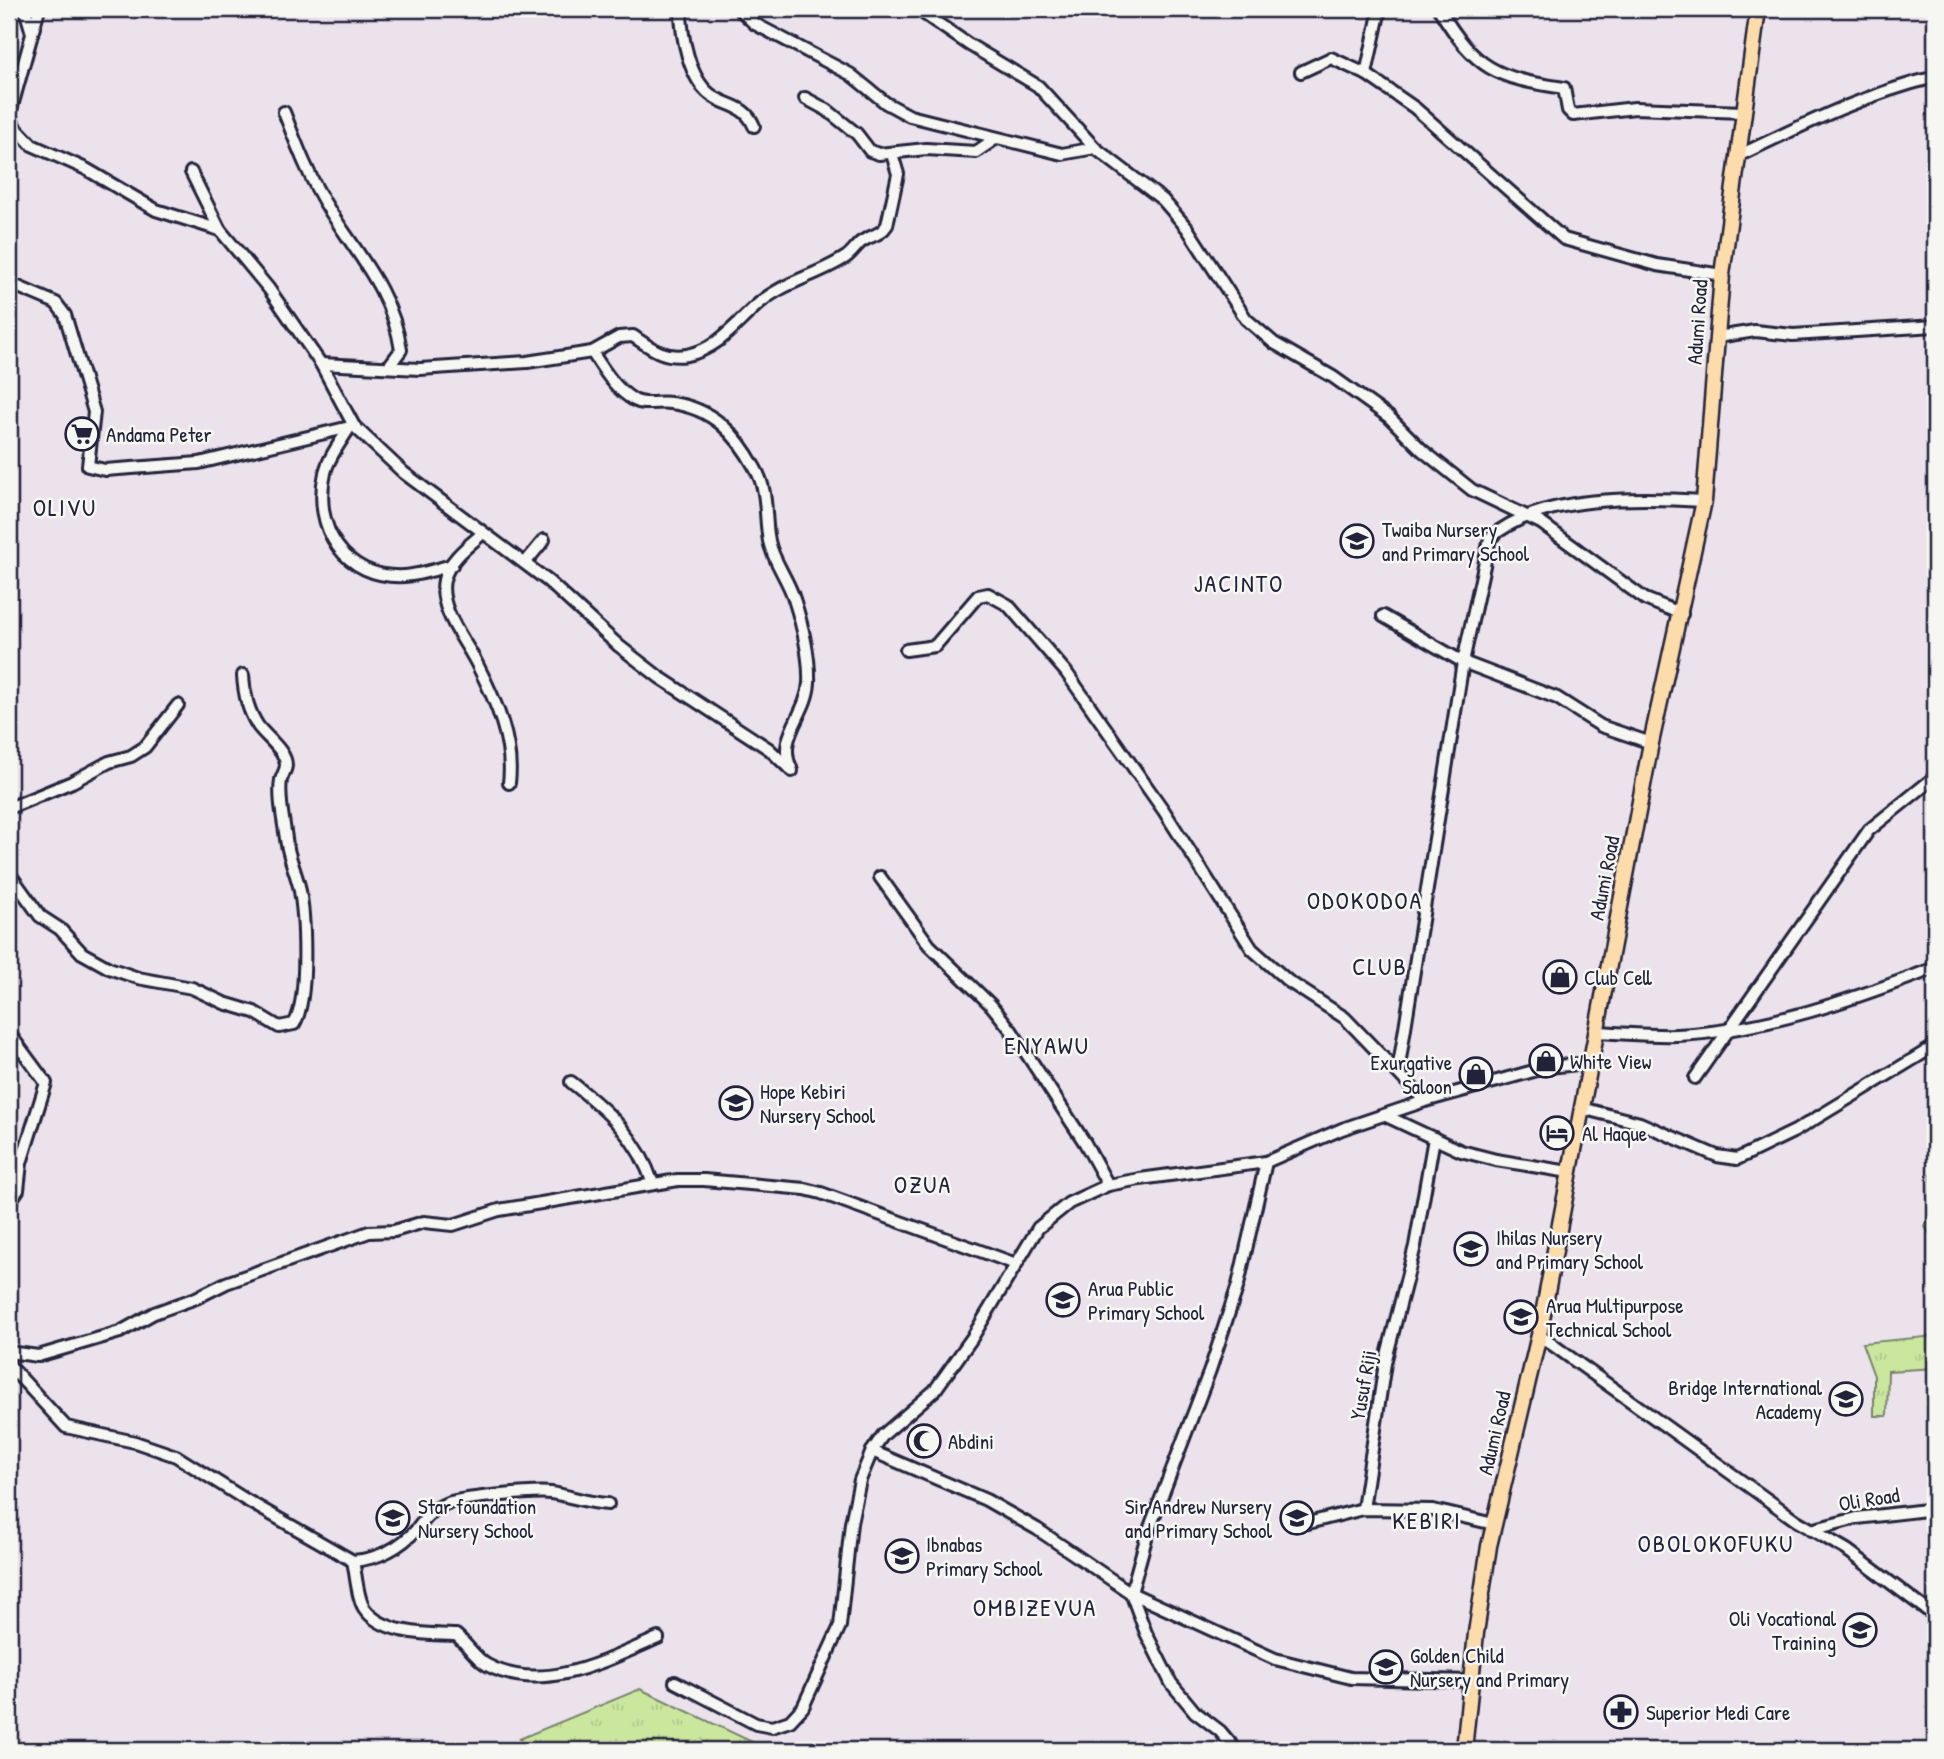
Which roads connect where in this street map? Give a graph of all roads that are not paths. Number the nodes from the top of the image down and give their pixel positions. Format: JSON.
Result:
{"nodes":[{"id":1,"x":25,"y":9,"type":"edge"},
{"id":2,"x":39,"y":9,"type":"edge"},
{"id":3,"x":681,"y":9,"type":"edge"},
{"id":4,"x":739,"y":9,"type":"edge"},
{"id":5,"x":917,"y":9,"type":"edge"},
{"id":6,"x":1380,"y":9,"type":"edge"},
{"id":7,"x":1440,"y":9,"type":"edge"},
{"id":8,"x":1758,"y":9,"type":"edge"},
{"id":9,"x":32,"y":34,"type":"junction"},
{"id":10,"x":1301,"y":72,"type":"dead end"},
{"id":11,"x":1366,"y":74,"type":"junction"},
{"id":12,"x":1935,"y":77,"type":"edge"},
{"id":13,"x":805,"y":98,"type":"dead end"},
{"id":14,"x":284,"y":112,"type":"dead end"},
{"id":15,"x":1744,"y":112,"type":"junction"},
{"id":16,"x":9,"y":116,"type":"edge"},
{"id":17,"x":754,"y":126,"type":"dead end"},
{"id":18,"x":995,"y":139,"type":"junction"},
{"id":19,"x":1095,"y":148,"type":"junction"},
{"id":20,"x":892,"y":154,"type":"junction"},
{"id":21,"x":1738,"y":156,"type":"junction"},
{"id":22,"x":191,"y":172,"type":"dead end"},
{"id":23,"x":220,"y":230,"type":"junction"},
{"id":24,"x":1721,"y":275,"type":"junction"},
{"id":25,"x":9,"y":283,"type":"edge"},
{"id":26,"x":1935,"y":327,"type":"edge"},
{"id":27,"x":1717,"y":337,"type":"junction"},
{"id":28,"x":592,"y":352,"type":"junction"},
{"id":29,"x":321,"y":364,"type":"junction"},
{"id":30,"x":389,"y":366,"type":"junction"},
{"id":31,"x":351,"y":428,"type":"junction"},
{"id":32,"x":1704,"y":501,"type":"junction"},
{"id":33,"x":1527,"y":517,"type":"junction"},
{"id":34,"x":482,"y":534,"type":"junction"},
{"id":35,"x":544,"y":540,"type":"dead end"},
{"id":36,"x":525,"y":563,"type":"junction"},
{"id":37,"x":452,"y":565,"type":"junction"},
{"id":38,"x":1682,"y":614,"type":"junction"},
{"id":39,"x":1383,"y":616,"type":"dead end"},
{"id":40,"x":906,"y":650,"type":"dead end"},
{"id":41,"x":1463,"y":662,"type":"junction"},
{"id":42,"x":243,"y":675,"type":"dead end"},
{"id":43,"x":178,"y":705,"type":"dead end"},
{"id":44,"x":1651,"y":743,"type":"junction"},
{"id":45,"x":1935,"y":777,"type":"edge"},
{"id":46,"x":509,"y":783,"type":"dead end"},
{"id":47,"x":9,"y":808,"type":"edge"},
{"id":48,"x":9,"y":873,"type":"edge"},
{"id":49,"x":880,"y":877,"type":"dead end"},
{"id":50,"x":1935,"y":968,"type":"edge"},
{"id":51,"x":1728,"y":1028,"type":"junction"},
{"id":52,"x":1597,"y":1032,"type":"junction"},
{"id":53,"x":9,"y":1033,"type":"edge"},
{"id":54,"x":1935,"y":1046,"type":"edge"},
{"id":55,"x":1589,"y":1063,"type":"junction"},
{"id":56,"x":1398,"y":1072,"type":"junction"},
{"id":57,"x":1695,"y":1078,"type":"dead end"},
{"id":58,"x":571,"y":1082,"type":"dead end"},
{"id":59,"x":1424,"y":1101,"type":"junction"},
{"id":60,"x":1581,"y":1108,"type":"junction"},
{"id":61,"x":1384,"y":1115,"type":"junction"},
{"id":62,"x":1434,"y":1138,"type":"junction"},
{"id":63,"x":1266,"y":1162,"type":"junction"},
{"id":64,"x":1569,"y":1172,"type":"junction"},
{"id":65,"x":653,"y":1184,"type":"junction"},
{"id":66,"x":1108,"y":1185,"type":"junction"},
{"id":67,"x":9,"y":1203,"type":"edge"},
{"id":68,"x":1016,"y":1264,"type":"junction"},
{"id":69,"x":1539,"y":1335,"type":"junction"},
{"id":70,"x":9,"y":1352,"type":"edge"},
{"id":71,"x":9,"y":1365,"type":"edge"},
{"id":72,"x":872,"y":1451,"type":"junction"},
{"id":73,"x":608,"y":1504,"type":"dead end"},
{"id":74,"x":1363,"y":1509,"type":"junction"},
{"id":75,"x":1935,"y":1509,"type":"edge"},
{"id":76,"x":1308,"y":1523,"type":"dead end"},
{"id":77,"x":1494,"y":1524,"type":"junction"},
{"id":78,"x":1811,"y":1530,"type":"junction"},
{"id":79,"x":353,"y":1561,"type":"junction"},
{"id":80,"x":1130,"y":1593,"type":"junction"},
{"id":81,"x":1935,"y":1616,"type":"edge"},
{"id":82,"x":658,"y":1638,"type":"dead end"},
{"id":83,"x":1471,"y":1681,"type":"junction"},
{"id":84,"x":675,"y":1682,"type":"dead end"},
{"id":85,"x":1236,"y":1750,"type":"edge"},
{"id":86,"x":1464,"y":1750,"type":"edge"}],
"edges":[{"from":1,"to":9,"type":"street"},
{"from":2,"to":9,"type":"street"},
{"from":3,"to":17,"type":"street"},
{"from":4,"to":18,"type":"street"},
{"from":5,"to":19,"type":"street"},
{"from":6,"to":11,"type":"street"},
{"from":7,"to":15,"type":"street"},
{"from":8,"to":15,"type":"main road","name":"Adumi Road"},
{"from":9,"to":16,"type":"street"},
{"from":10,"to":11,"type":"street"},
{"from":11,"to":24,"type":"street"},
{"from":12,"to":21,"type":"street"},
{"from":13,"to":20,"type":"street"},
{"from":14,"to":30,"type":"street"},
{"from":15,"to":21,"type":"main road","name":"Adumi Road"},
{"from":16,"to":23,"type":"street"},
{"from":18,"to":19,"type":"street"},
{"from":18,"to":20,"type":"street"},
{"from":19,"to":33,"type":"street"},
{"from":20,"to":28,"type":"street"},
{"from":21,"to":24,"type":"main road","name":"Adumi Road"},
{"from":22,"to":23,"type":"street"},
{"from":23,"to":29,"type":"street"},
{"from":24,"to":27,"type":"main road","name":"Adumi Road"},
{"from":25,"to":31,"type":"street"},
{"from":26,"to":27,"type":"street"},
{"from":27,"to":32,"type":"main road","name":"Adumi Road"},
{"from":28,"to":30,"type":"street"},
{"from":28,"to":36,"type":"street"},
{"from":29,"to":30,"type":"street"},
{"from":29,"to":31,"type":"street"},
{"from":31,"to":34,"type":"street"},
{"from":31,"to":37,"type":"street"},
{"from":32,"to":33,"type":"street"},
{"from":32,"to":38,"type":"main road","name":"Adumi Road"},
{"from":33,"to":38,"type":"street"},
{"from":33,"to":41,"type":"street"},
{"from":34,"to":36,"type":"street"},
{"from":34,"to":37,"type":"street"},
{"from":35,"to":36,"type":"street"},
{"from":37,"to":46,"type":"street"},
{"from":38,"to":44,"type":"main road","name":"Adumi Road"},
{"from":39,"to":41,"type":"street"},
{"from":40,"to":56,"type":"street"},
{"from":41,"to":44,"type":"street"},
{"from":41,"to":56,"type":"street"},
{"from":42,"to":48,"type":"street"},
{"from":43,"to":47,"type":"street"},
{"from":44,"to":52,"type":"main road","name":"Adumi Road"},
{"from":45,"to":51,"type":"street"},
{"from":49,"to":66,"type":"street"},
{"from":50,"to":51,"type":"street"},
{"from":51,"to":52,"type":"street"},
{"from":51,"to":57,"type":"street"},
{"from":52,"to":55,"type":"main road","name":"Adumi Road"},
{"from":53,"to":67,"type":"street"},
{"from":54,"to":60,"type":"street"},
{"from":55,"to":59,"type":"street"},
{"from":55,"to":60,"type":"main road","name":"Adumi Road"},
{"from":56,"to":59,"type":"street"},
{"from":58,"to":65,"type":"street"},
{"from":59,"to":61,"type":"street"},
{"from":60,"to":64,"type":"main road","name":"Adumi Road"},
{"from":61,"to":62,"type":"street"},
{"from":61,"to":63,"type":"street"},
{"from":62,"to":64,"type":"street"},
{"from":62,"to":74,"type":"street","name":"Yusuf Riji"},
{"from":63,"to":66,"type":"street"},
{"from":63,"to":80,"type":"street"},
{"from":64,"to":69,"type":"main road","name":"Adumi Road"},
{"from":65,"to":68,"type":"street"},
{"from":65,"to":70,"type":"street"},
{"from":66,"to":68,"type":"street"},
{"from":68,"to":72,"type":"street"},
{"from":69,"to":77,"type":"main road","name":"Adumi Road"},
{"from":69,"to":78,"type":"street"},
{"from":71,"to":79,"type":"street"},
{"from":72,"to":80,"type":"street"},
{"from":72,"to":84,"type":"street"},
{"from":73,"to":79,"type":"street"},
{"from":74,"to":76,"type":"street"},
{"from":74,"to":77,"type":"street"},
{"from":75,"to":78,"type":"street","name":"Oli Road"},
{"from":77,"to":83,"type":"main road","name":"Adumi Road"},
{"from":78,"to":81,"type":"street"},
{"from":79,"to":82,"type":"street"},
{"from":80,"to":83,"type":"street"},
{"from":80,"to":85,"type":"street"},
{"from":83,"to":86,"type":"main road","name":"Adumi Road"}]}
